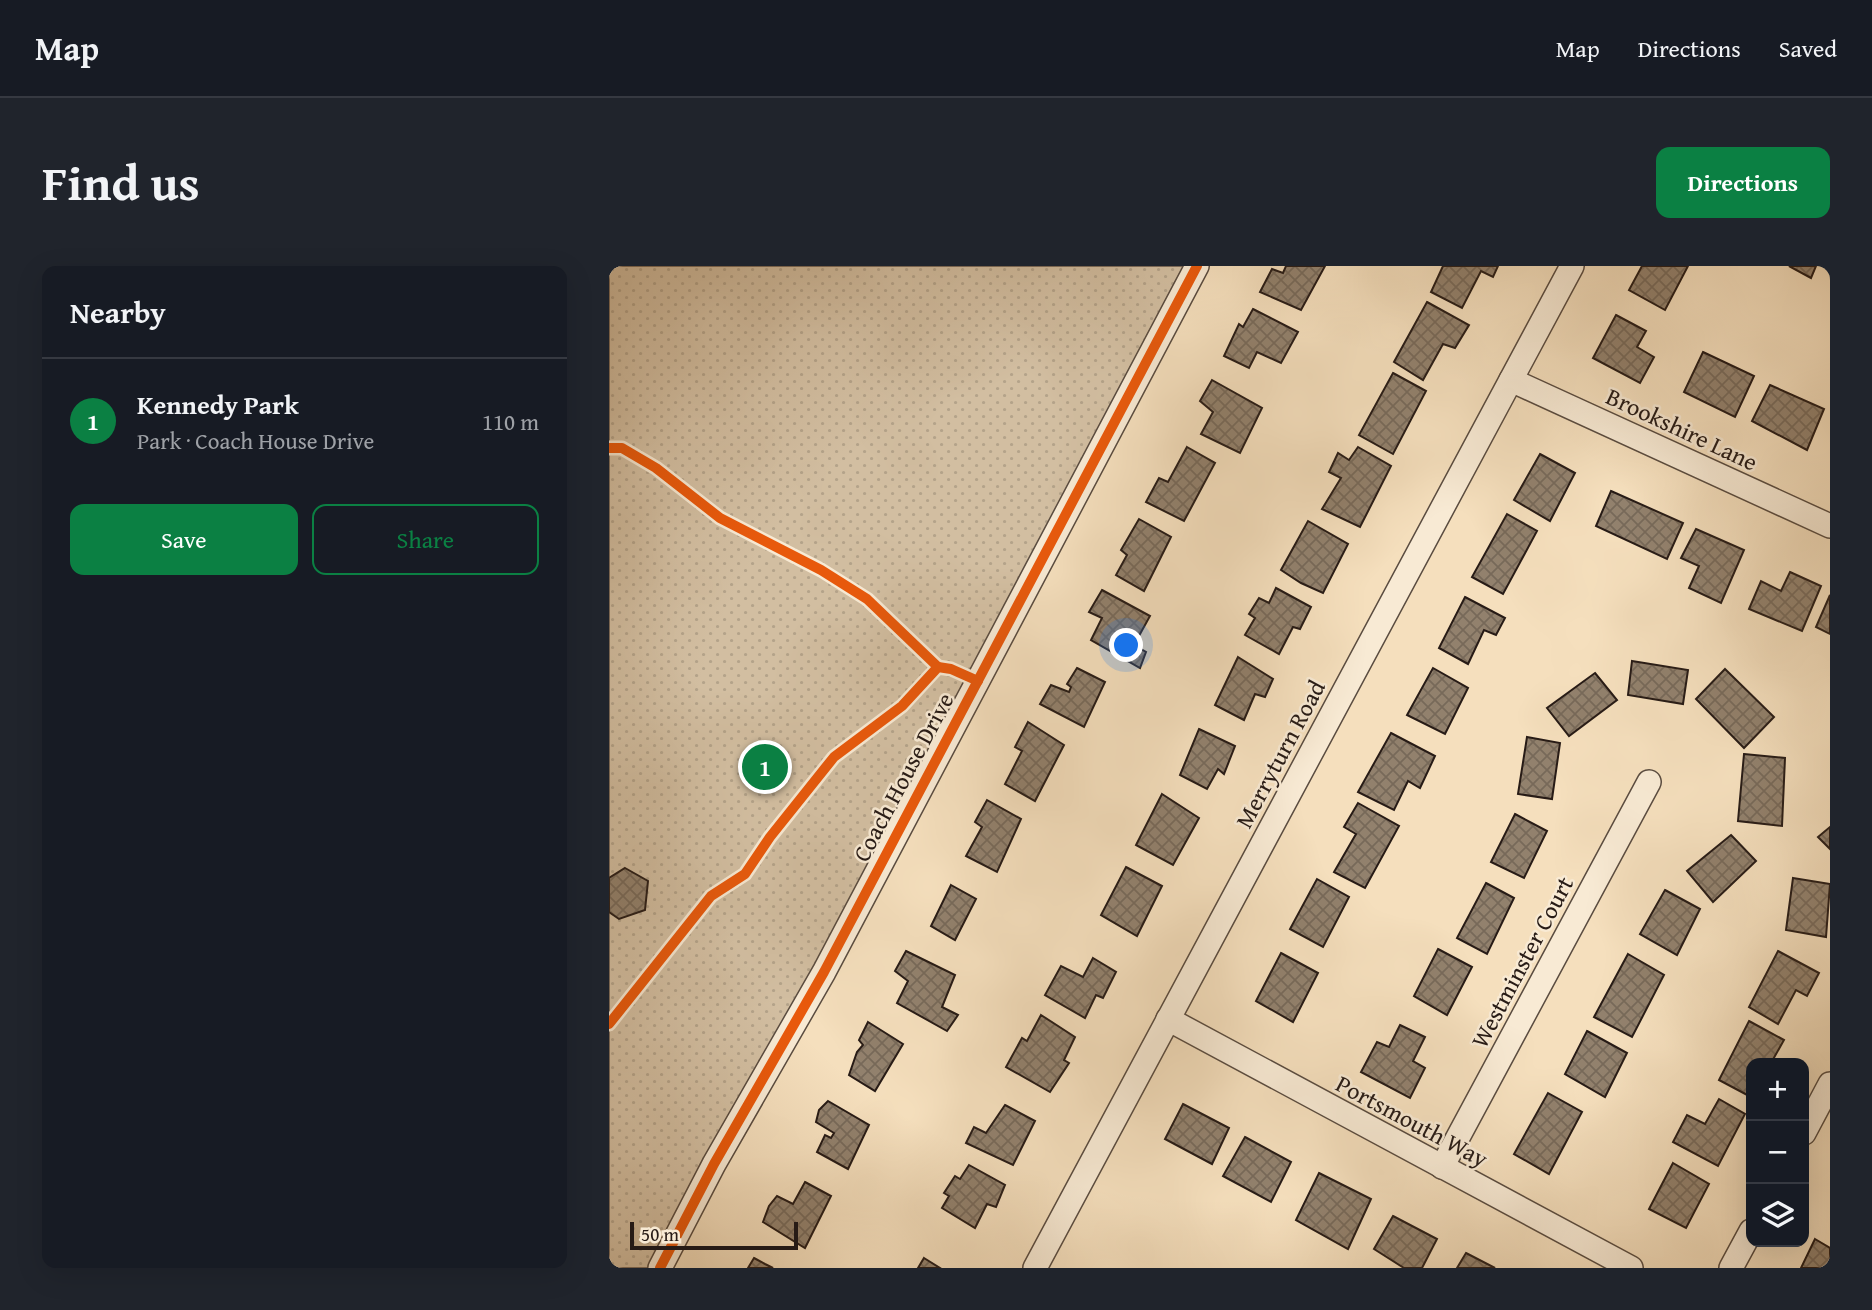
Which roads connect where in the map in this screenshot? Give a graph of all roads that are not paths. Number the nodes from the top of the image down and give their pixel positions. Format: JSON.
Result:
{"nodes":[{"id":1,"x":1197,"y":266,"type":"edge"},
{"id":2,"x":1572,"y":266,"type":"edge"},
{"id":3,"x":1511,"y":380,"type":"junction"},
{"id":4,"x":1830,"y":526,"type":"edge"},
{"id":5,"x":1649,"y":782,"type":"dead end"},
{"id":6,"x":1168,"y":1019,"type":"junction"},
{"id":7,"x":1830,"y":1084,"type":"edge"},
{"id":8,"x":1809,"y":1124,"type":"edge"},
{"id":9,"x":1442,"y":1167,"type":"junction"},
{"id":10,"x":1746,"y":1240,"type":"edge"},
{"id":11,"x":660,"y":1268,"type":"edge"},
{"id":12,"x":1035,"y":1268,"type":"edge"},
{"id":13,"x":1631,"y":1268,"type":"edge"},
{"id":14,"x":1731,"y":1268,"type":"edge"}],
"edges":[{"from":1,"to":11,"type":"street","name":"Coach House Drive"},
{"from":2,"to":3,"type":"street","name":"Merryturn Road"},
{"from":3,"to":4,"type":"street","name":"Brookshire Lane"},
{"from":3,"to":6,"type":"street","name":"Merryturn Road"},
{"from":5,"to":9,"type":"street","name":"Westminster Court"},
{"from":6,"to":9,"type":"street","name":"Portsmouth Way"},
{"from":6,"to":12,"type":"street","name":"Merryturn Road"},
{"from":7,"to":8,"type":"street"},
{"from":9,"to":13,"type":"street","name":"Portsmouth Way"},
{"from":10,"to":14,"type":"street"}]}
